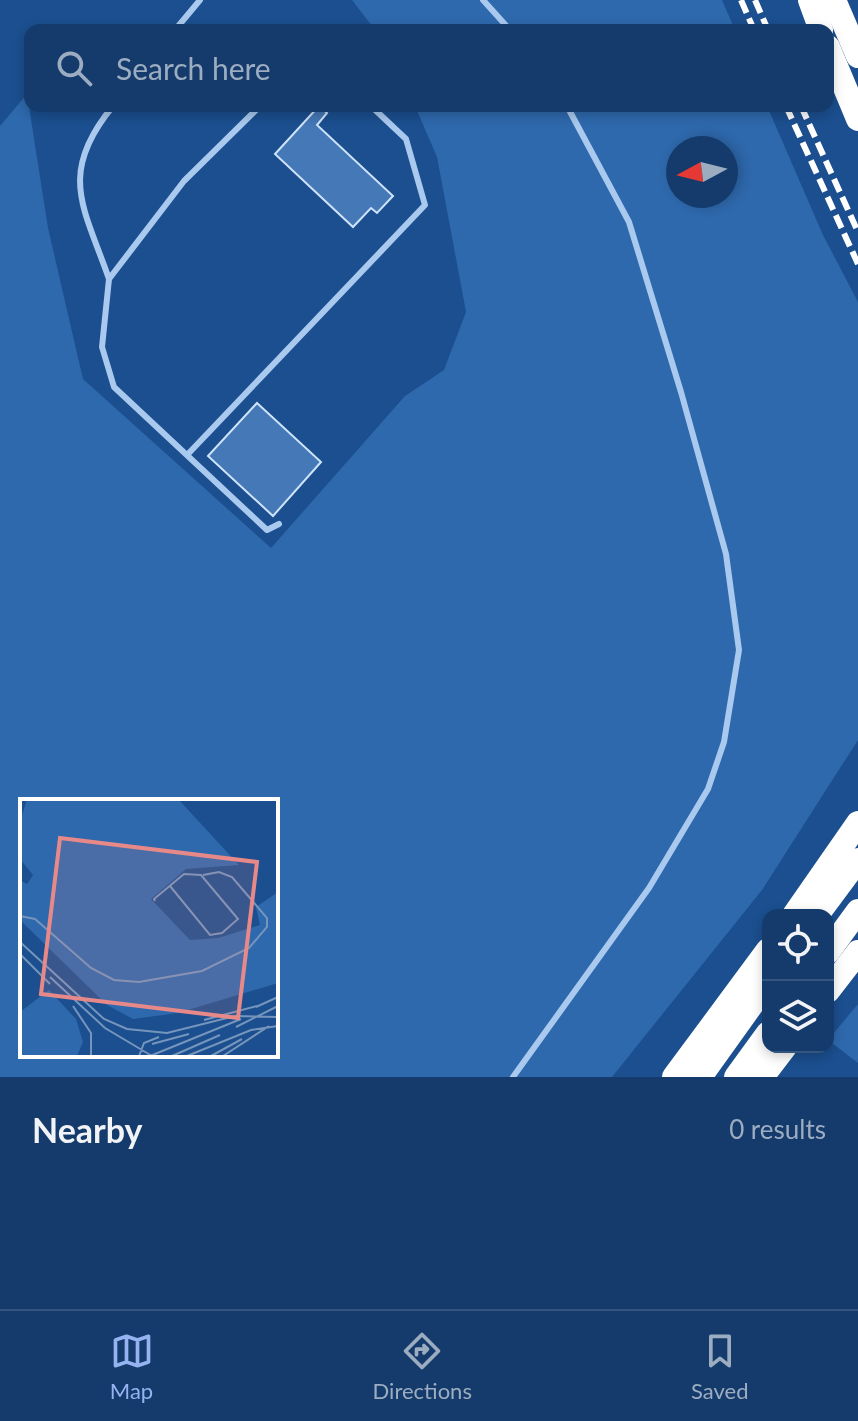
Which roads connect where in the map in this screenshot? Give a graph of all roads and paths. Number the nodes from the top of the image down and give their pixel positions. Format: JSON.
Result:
{"nodes":[{"id":1,"x":200,"y":0,"type":"edge"},
{"id":2,"x":483,"y":0,"type":"edge"},
{"id":3,"x":810,"y":0,"type":"edge"},
{"id":4,"x":849,"y":17,"type":"edge"},
{"id":5,"x":180,"y":24,"type":"edge"},
{"id":6,"x":505,"y":24,"type":"edge"},
{"id":7,"x":819,"y":24,"type":"edge"},
{"id":8,"x":858,"y":56,"type":"edge"},
{"id":9,"x":834,"y":61,"type":"edge"},
{"id":10,"x":108,"y":112,"type":"edge"},
{"id":11,"x":254,"y":112,"type":"edge"},
{"id":12,"x":377,"y":112,"type":"edge"},
{"id":13,"x":570,"y":112,"type":"edge"},
{"id":14,"x":858,"y":119,"type":"edge"},
{"id":15,"x":109,"y":279,"type":"junction"},
{"id":16,"x":188,"y":454,"type":"junction"},
{"id":17,"x":279,"y":524,"type":"dead end"},
{"id":18,"x":858,"y":823,"type":"edge"},
{"id":19,"x":858,"y":860,"type":"edge"},
{"id":20,"x":798,"y":909,"type":"edge"},
{"id":21,"x":821,"y":909,"type":"edge"},
{"id":22,"x":858,"y":911,"type":"edge"},
{"id":23,"x":834,"y":944,"type":"edge"},
{"id":24,"x":858,"y":952,"type":"edge"},
{"id":25,"x":762,"y":958,"type":"edge"},
{"id":26,"x":834,"y":983,"type":"edge"},
{"id":27,"x":762,"y":990,"type":"edge"},
{"id":28,"x":762,"y":1041,"type":"edge"},
{"id":29,"x":780,"y":1053,"type":"edge"},
{"id":30,"x":513,"y":1077,"type":"edge"},
{"id":31,"x":674,"y":1077,"type":"edge"},
{"id":32,"x":700,"y":1077,"type":"edge"},
{"id":33,"x":736,"y":1077,"type":"edge"},
{"id":34,"x":762,"y":1077,"type":"edge"}],
"edges":[{"from":1,"to":5,"type":"lane"},
{"from":2,"to":6,"type":"lane"},
{"from":3,"to":7,"type":"highway"},
{"from":4,"to":8,"type":"highway"},
{"from":9,"to":14,"type":"highway"},
{"from":10,"to":15,"type":"lane"},
{"from":11,"to":15,"type":"lane"},
{"from":12,"to":16,"type":"lane"},
{"from":13,"to":30,"type":"lane"},
{"from":15,"to":16,"type":"lane"},
{"from":16,"to":17,"type":"lane"},
{"from":18,"to":20,"type":"highway"},
{"from":19,"to":21,"type":"highway"},
{"from":22,"to":23,"type":"highway"},
{"from":24,"to":26,"type":"highway"},
{"from":25,"to":31,"type":"highway"},
{"from":27,"to":32,"type":"highway"},
{"from":28,"to":33,"type":"highway"},
{"from":29,"to":34,"type":"highway"}]}
